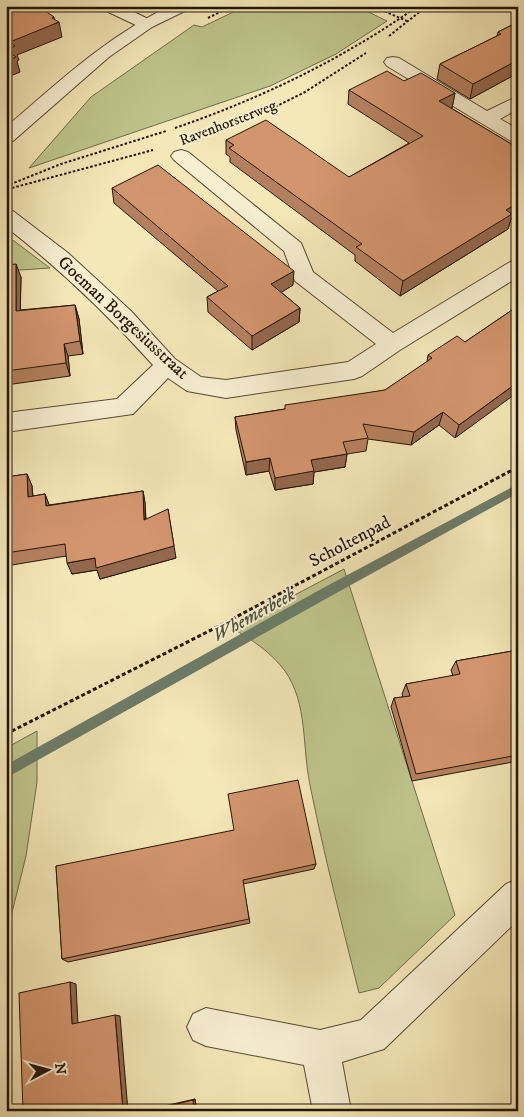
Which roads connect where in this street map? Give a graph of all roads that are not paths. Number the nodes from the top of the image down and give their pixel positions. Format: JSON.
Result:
{"nodes":[{"id":1,"x":108,"y":6,"type":"edge"},
{"id":2,"x":183,"y":6,"type":"edge"},
{"id":3,"x":146,"y":24,"type":"junction"},
{"id":4,"x":393,"y":62,"type":"dead end"},
{"id":5,"x":518,"y":101,"type":"edge"},
{"id":6,"x":488,"y":118,"type":"junction"},
{"id":7,"x":518,"y":136,"type":"edge"},
{"id":8,"x":6,"y":137,"type":"edge"},
{"id":9,"x":181,"y":156,"type":"dead end"},
{"id":10,"x":6,"y":216,"type":"edge"},
{"id":11,"x":518,"y":267,"type":"edge"},
{"id":12,"x":392,"y":344,"type":"junction"},
{"id":13,"x":167,"y":365,"type":"junction"},
{"id":14,"x":6,"y":422,"type":"edge"},
{"id":15,"x":518,"y":896,"type":"edge"},
{"id":16,"x":206,"y":1026,"type":"dead end"},
{"id":17,"x":320,"y":1049,"type":"junction"},
{"id":18,"x":332,"y":1111,"type":"edge"}],
"edges":[{"from":1,"to":3,"type":"street"},
{"from":2,"to":3,"type":"street"},
{"from":3,"to":8,"type":"street"},
{"from":4,"to":6,"type":"street"},
{"from":5,"to":6,"type":"street"},
{"from":6,"to":7,"type":"street"},
{"from":9,"to":12,"type":"street"},
{"from":10,"to":13,"type":"street","name":"Goeman Borgesiusstraat"},
{"from":11,"to":12,"type":"street","name":"Goeman Borgesiusstraat"},
{"from":12,"to":13,"type":"street","name":"Goeman Borgesiusstraat"},
{"from":13,"to":14,"type":"street"},
{"from":15,"to":17,"type":"street"},
{"from":16,"to":17,"type":"street"},
{"from":17,"to":18,"type":"street"}]}
